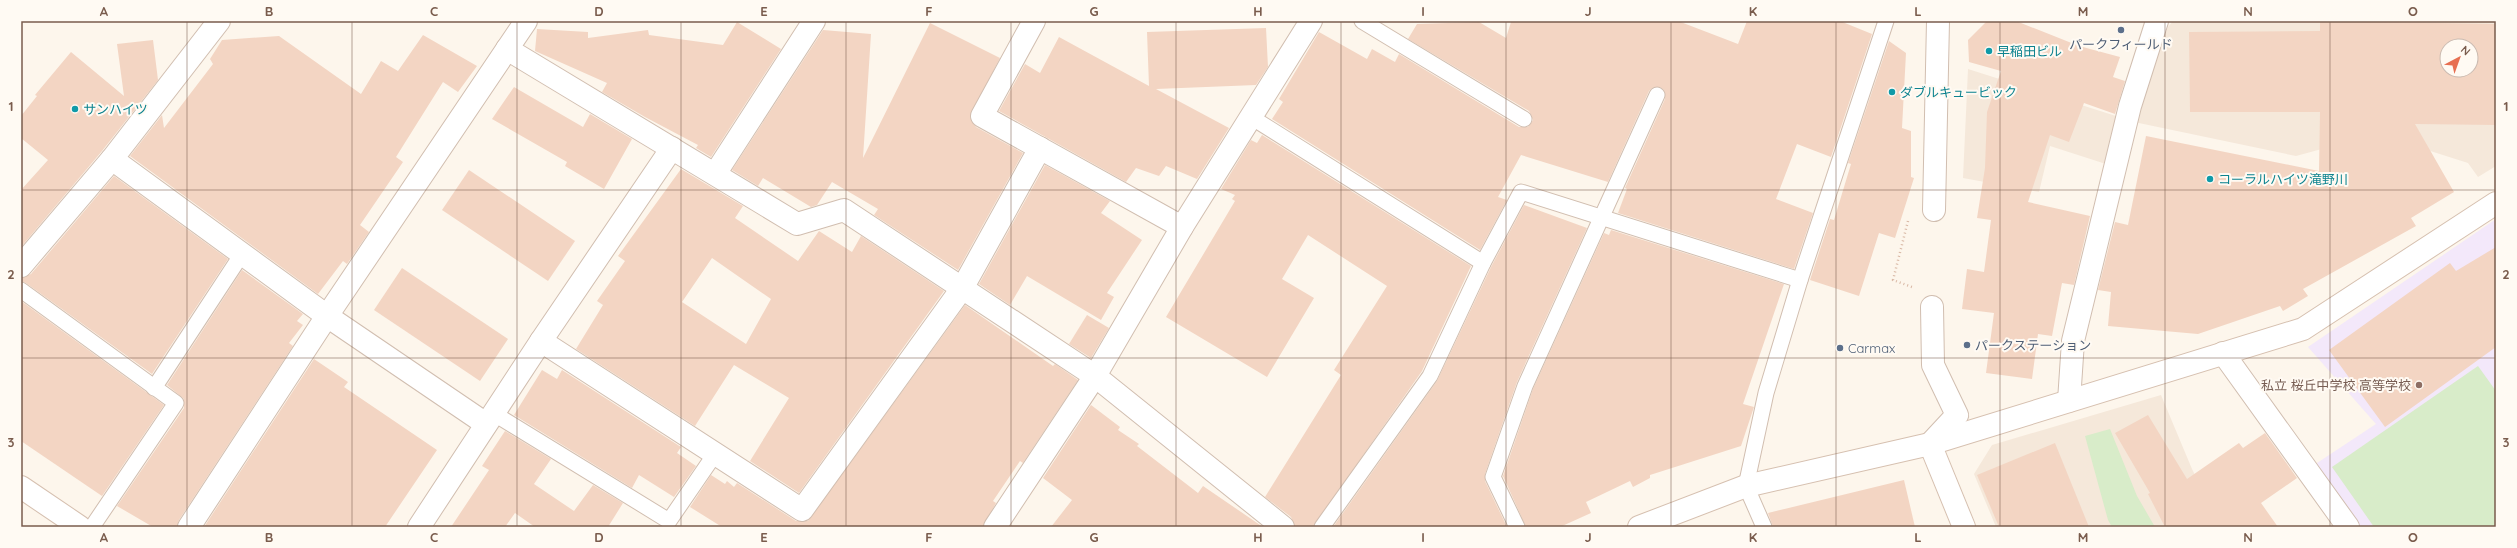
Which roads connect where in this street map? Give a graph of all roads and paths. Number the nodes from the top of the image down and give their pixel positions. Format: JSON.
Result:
{"nodes":[{"id":1,"x":219,"y":21,"type":"edge"},
{"id":2,"x":526,"y":21,"type":"edge"},
{"id":3,"x":814,"y":21,"type":"edge"},
{"id":4,"x":1034,"y":21,"type":"edge"},
{"id":5,"x":1311,"y":21,"type":"edge"},
{"id":6,"x":1362,"y":21,"type":"edge"},
{"id":7,"x":1886,"y":21,"type":"edge"},
{"id":8,"x":1938,"y":21,"type":"edge"},
{"id":9,"x":2157,"y":21,"type":"edge"},
{"id":10,"x":507,"y":49,"type":"junction"},
{"id":11,"x":1657,"y":95,"type":"dead end"},
{"id":12,"x":1251,"y":117,"type":"junction"},
{"id":13,"x":1524,"y":119,"type":"dead end"},
{"id":14,"x":672,"y":148,"type":"junction"},
{"id":15,"x":1040,"y":148,"type":"junction"},
{"id":16,"x":112,"y":159,"type":"junction"},
{"id":17,"x":715,"y":174,"type":"junction"},
{"id":18,"x":2496,"y":203,"type":"edge"},
{"id":19,"x":1934,"y":210,"type":"joint"},
{"id":20,"x":1600,"y":218,"type":"junction"},
{"id":21,"x":1182,"y":227,"type":"junction"},
{"id":22,"x":242,"y":254,"type":"junction"},
{"id":23,"x":1483,"y":263,"type":"junction"},
{"id":24,"x":21,"y":266,"type":"edge"},
{"id":25,"x":1800,"y":280,"type":"junction"},
{"id":26,"x":963,"y":287,"type":"junction"},
{"id":27,"x":21,"y":290,"type":"edge"},
{"id":28,"x":1932,"y":307,"type":"joint"},
{"id":29,"x":327,"y":316,"type":"junction"},
{"id":30,"x":540,"y":341,"type":"junction"},
{"id":31,"x":2223,"y":353,"type":"junction"},
{"id":32,"x":1095,"y":376,"type":"junction"},
{"id":33,"x":154,"y":388,"type":"junction"},
{"id":34,"x":2069,"y":401,"type":"junction"},
{"id":35,"x":490,"y":418,"type":"junction"},
{"id":36,"x":1930,"y":444,"type":"junction"},
{"id":37,"x":715,"y":454,"type":"junction"},
{"id":38,"x":1746,"y":486,"type":"junction"},
{"id":39,"x":21,"y":488,"type":"edge"},
{"id":40,"x":80,"y":527,"type":"edge"},
{"id":41,"x":92,"y":527,"type":"edge"},
{"id":42,"x":189,"y":527,"type":"edge"},
{"id":43,"x":419,"y":527,"type":"edge"},
{"id":44,"x":995,"y":527,"type":"edge"},
{"id":45,"x":1284,"y":527,"type":"edge"},
{"id":46,"x":1322,"y":527,"type":"edge"},
{"id":47,"x":1517,"y":527,"type":"edge"},
{"id":48,"x":1639,"y":527,"type":"edge"},
{"id":49,"x":1764,"y":527,"type":"edge"},
{"id":50,"x":1964,"y":527,"type":"edge"},
{"id":51,"x":2348,"y":527,"type":"edge"}],
"edges":[{"from":1,"to":16,"type":"street"},
{"from":2,"to":10,"type":"street"},
{"from":3,"to":17,"type":"street"},
{"from":4,"to":15,"type":"street"},
{"from":5,"to":12,"type":"street"},
{"from":6,"to":13,"type":"lane"},
{"from":7,"to":25,"type":"lane"},
{"from":8,"to":19,"type":"street"},
{"from":9,"to":34,"type":"street"},
{"from":10,"to":14,"type":"street"},
{"from":10,"to":29,"type":"street"},
{"from":11,"to":20,"type":"lane"},
{"from":12,"to":21,"type":"street"},
{"from":12,"to":23,"type":"lane"},
{"from":14,"to":17,"type":"street"},
{"from":14,"to":30,"type":"street"},
{"from":15,"to":21,"type":"street"},
{"from":15,"to":26,"type":"street"},
{"from":16,"to":22,"type":"street"},
{"from":16,"to":24,"type":"street"},
{"from":17,"to":26,"type":"street"},
{"from":18,"to":31,"type":"street"},
{"from":19,"to":28,"type":"path"},
{"from":20,"to":23,"type":"lane"},
{"from":20,"to":25,"type":"lane"},
{"from":20,"to":47,"type":"lane"},
{"from":21,"to":32,"type":"street"},
{"from":22,"to":29,"type":"street"},
{"from":22,"to":33,"type":"lane"},
{"from":23,"to":46,"type":"lane"},
{"from":25,"to":38,"type":"lane"},
{"from":26,"to":32,"type":"street"},
{"from":26,"to":37,"type":"street"},
{"from":27,"to":33,"type":"lane"},
{"from":28,"to":36,"type":"street"},
{"from":29,"to":35,"type":"street"},
{"from":29,"to":42,"type":"street"},
{"from":30,"to":35,"type":"street"},
{"from":30,"to":37,"type":"street"},
{"from":31,"to":34,"type":"street"},
{"from":31,"to":51,"type":"street"},
{"from":32,"to":44,"type":"street"},
{"from":32,"to":45,"type":"street"},
{"from":33,"to":41,"type":"lane"},
{"from":34,"to":36,"type":"street"},
{"from":35,"to":37,"type":"lane"},
{"from":35,"to":43,"type":"street"},
{"from":36,"to":38,"type":"street"},
{"from":36,"to":50,"type":"street"},
{"from":38,"to":48,"type":"street"},
{"from":38,"to":49,"type":"lane"},
{"from":39,"to":40,"type":"street"}]}
